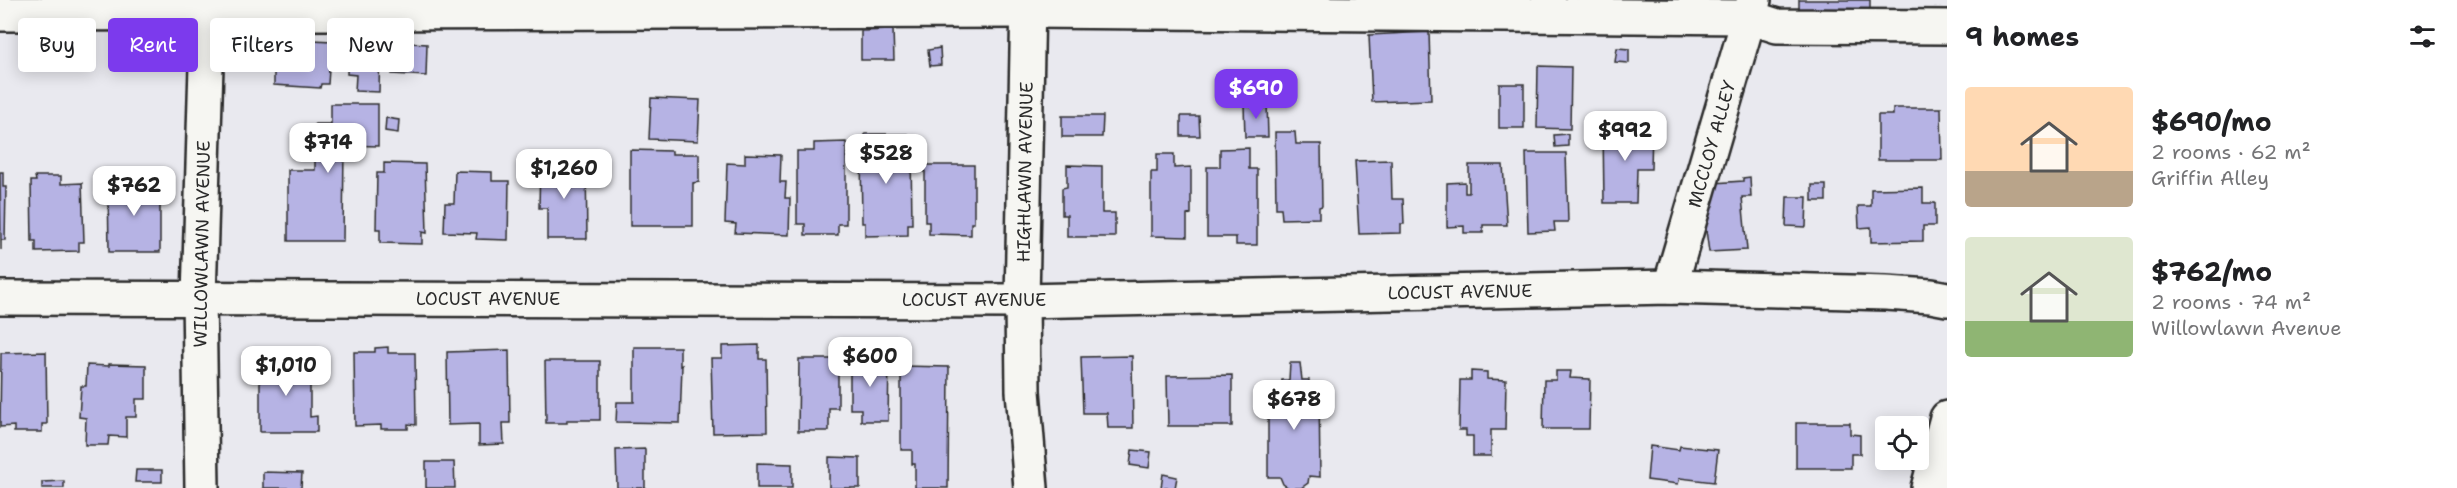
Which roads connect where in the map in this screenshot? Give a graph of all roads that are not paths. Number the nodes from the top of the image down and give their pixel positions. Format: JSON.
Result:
{"nodes":[{"id":1,"x":1028,"y":5,"type":"edge"},
{"id":2,"x":208,"y":6,"type":"edge"},
{"id":3,"x":1751,"y":9,"type":"edge"},
{"id":4,"x":0,"y":14,"type":"edge"},
{"id":5,"x":1947,"y":27,"type":"edge"},
{"id":6,"x":1670,"y":287,"type":"junction"},
{"id":7,"x":199,"y":297,"type":"junction"},
{"id":8,"x":0,"y":298,"type":"edge"},
{"id":9,"x":1947,"y":299,"type":"edge"},
{"id":10,"x":1022,"y":301,"type":"junction"},
{"id":11,"x":1947,"y":418,"type":"edge"},
{"id":12,"x":202,"y":488,"type":"edge"},
{"id":13,"x":1031,"y":488,"type":"edge"},
{"id":14,"x":1928,"y":488,"type":"edge"}],
"edges":[{"from":1,"to":2,"type":"street"},
{"from":1,"to":3,"type":"street"},
{"from":1,"to":10,"type":"street","name":"HIGHLAWN AVENUE"},
{"from":2,"to":4,"type":"street"},
{"from":2,"to":7,"type":"street","name":"WILLOWLAWN AVENUE"},
{"from":3,"to":5,"type":"street"},
{"from":3,"to":6,"type":"street","name":"MCCLOY ALLEY"},
{"from":6,"to":9,"type":"street","name":"LOCUST AVENUE"},
{"from":6,"to":10,"type":"street","name":"LOCUST AVENUE"},
{"from":7,"to":8,"type":"street","name":"LOCUST AVENUE"},
{"from":7,"to":10,"type":"street","name":"LOCUST AVENUE"},
{"from":7,"to":12,"type":"street","name":"WILLOWLAWN AVENUE"},
{"from":10,"to":13,"type":"street","name":"HIGHLAWN AVENUE"},
{"from":11,"to":14,"type":"street"}]}
